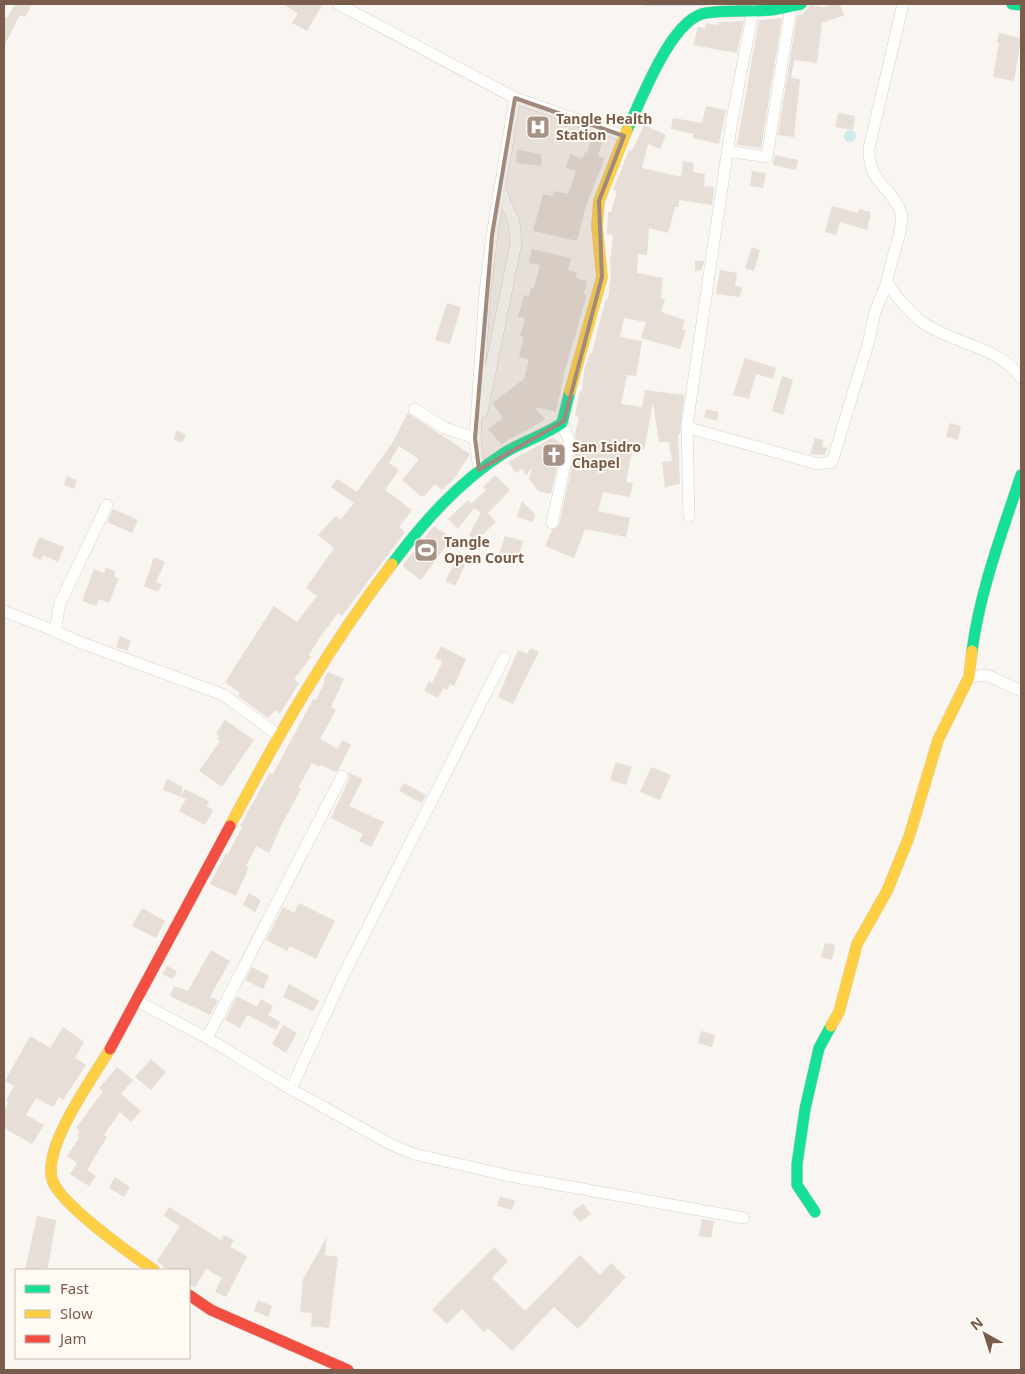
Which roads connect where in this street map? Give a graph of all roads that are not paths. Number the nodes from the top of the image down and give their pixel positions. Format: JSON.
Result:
{"nodes":[{"id":1,"x":338,"y":4,"type":"edge"},
{"id":2,"x":903,"y":4,"type":"edge"},
{"id":3,"x":1012,"y":4,"type":"edge"},
{"id":4,"x":796,"y":5,"type":"edge"},
{"id":5,"x":1021,"y":5,"type":"edge"},
{"id":6,"x":753,"y":11,"type":"junction"},
{"id":7,"x":515,"y":98,"type":"junction"},
{"id":8,"x":624,"y":136,"type":"junction"},
{"id":9,"x":727,"y":151,"type":"junction"},
{"id":10,"x":499,"y":187,"type":"junction"},
{"id":11,"x":886,"y":282,"type":"junction"},
{"id":12,"x":1021,"y":378,"type":"edge"},
{"id":13,"x":414,"y":409,"type":"dead end"},
{"id":14,"x":562,"y":424,"type":"junction"},
{"id":15,"x":688,"y":425,"type":"junction"},
{"id":16,"x":475,"y":438,"type":"junction"},
{"id":17,"x":479,"y":470,"type":"junction"},
{"id":18,"x":1021,"y":475,"type":"edge"},
{"id":19,"x":108,"y":505,"type":"dead end"},
{"id":20,"x":689,"y":516,"type":"dead end"},
{"id":21,"x":552,"y":523,"type":"dead end"},
{"id":22,"x":4,"y":611,"type":"edge"},
{"id":23,"x":55,"y":630,"type":"junction"},
{"id":24,"x":504,"y":658,"type":"dead end"},
{"id":25,"x":969,"y":677,"type":"junction"},
{"id":26,"x":1021,"y":691,"type":"edge"},
{"id":27,"x":279,"y":736,"type":"junction"},
{"id":28,"x":342,"y":776,"type":"dead end"},
{"id":29,"x":137,"y":1001,"type":"junction"},
{"id":30,"x":206,"y":1038,"type":"junction"},
{"id":31,"x":291,"y":1089,"type":"junction"},
{"id":32,"x":815,"y":1212,"type":"dead end"},
{"id":33,"x":744,"y":1218,"type":"dead end"},
{"id":34,"x":153,"y":1269,"type":"edge"},
{"id":35,"x":190,"y":1295,"type":"edge"},
{"id":36,"x":348,"y":1370,"type":"edge"}],
"edges":[{"from":1,"to":7,"type":"street"},
{"from":2,"to":11,"type":"street"},
{"from":3,"to":5,"type":"street"},
{"from":4,"to":6,"type":"street"},
{"from":4,"to":9,"type":"street"},
{"from":6,"to":8,"type":"street"},
{"from":6,"to":9,"type":"street"},
{"from":7,"to":8,"type":"street"},
{"from":7,"to":10,"type":"street"},
{"from":8,"to":14,"type":"street"},
{"from":9,"to":15,"type":"street"},
{"from":10,"to":16,"type":"street"},
{"from":10,"to":16,"type":"street"},
{"from":11,"to":12,"type":"street"},
{"from":11,"to":15,"type":"street"},
{"from":13,"to":16,"type":"street"},
{"from":14,"to":17,"type":"street"},
{"from":14,"to":21,"type":"street"},
{"from":15,"to":20,"type":"street"},
{"from":16,"to":17,"type":"street"},
{"from":17,"to":27,"type":"street"},
{"from":18,"to":25,"type":"street"},
{"from":19,"to":23,"type":"street"},
{"from":22,"to":23,"type":"street"},
{"from":23,"to":27,"type":"street"},
{"from":24,"to":31,"type":"street"},
{"from":25,"to":26,"type":"street"},
{"from":25,"to":32,"type":"street"},
{"from":27,"to":29,"type":"street"},
{"from":28,"to":30,"type":"street"},
{"from":29,"to":30,"type":"street"},
{"from":29,"to":34,"type":"street"},
{"from":30,"to":31,"type":"street"},
{"from":31,"to":33,"type":"street"},
{"from":35,"to":36,"type":"street"}]}
